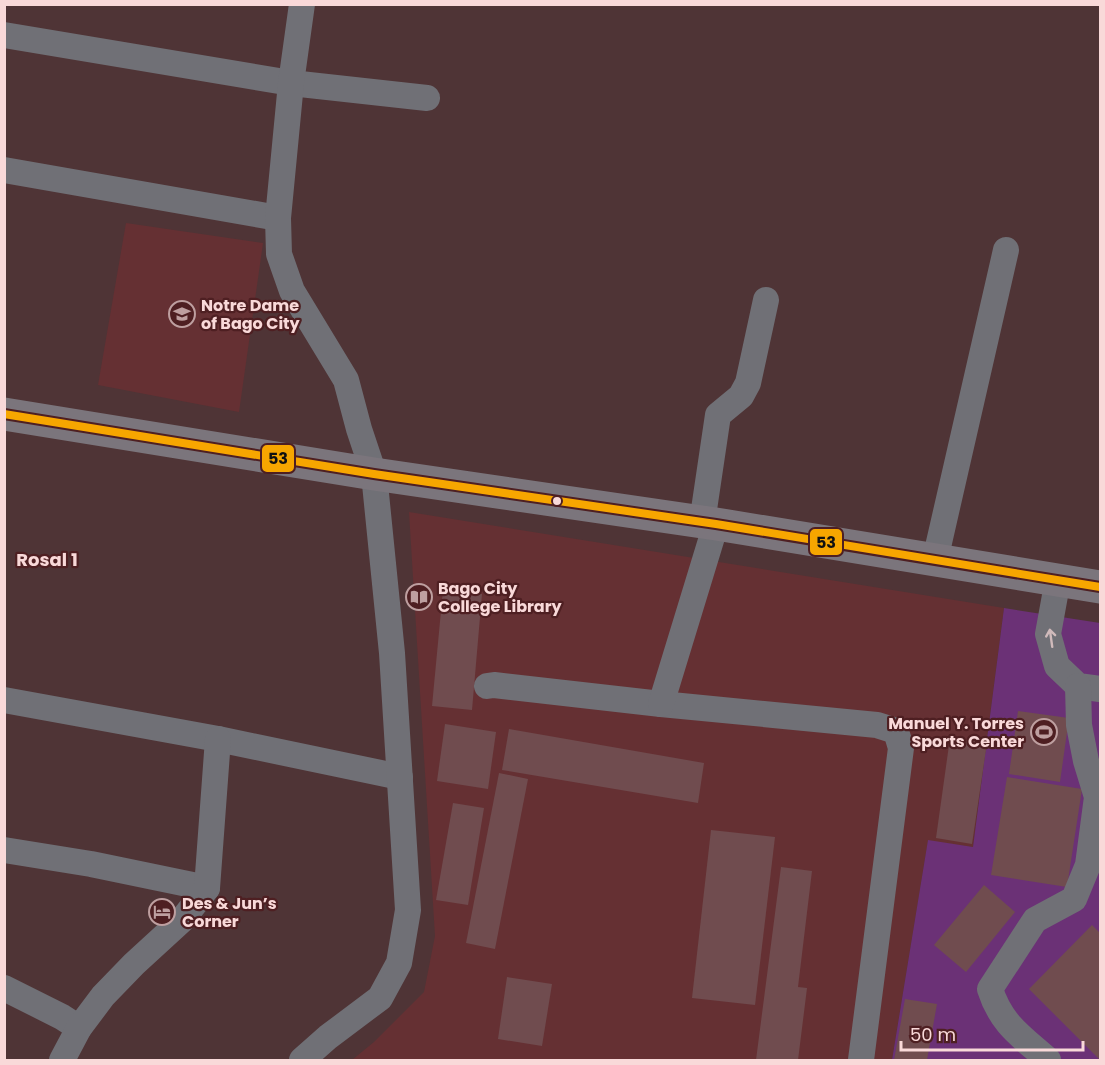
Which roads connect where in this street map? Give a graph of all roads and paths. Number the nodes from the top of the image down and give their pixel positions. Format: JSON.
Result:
{"nodes":[{"id":1,"x":302,"y":4,"type":"edge"},
{"id":2,"x":4,"y":35,"type":"edge"},
{"id":3,"x":291,"y":83,"type":"junction"},
{"id":4,"x":427,"y":98,"type":"dead end"},
{"id":5,"x":4,"y":170,"type":"edge"},
{"id":6,"x":278,"y":218,"type":"junction"},
{"id":7,"x":1006,"y":250,"type":"dead end"},
{"id":8,"x":766,"y":300,"type":"dead end"},
{"id":9,"x":4,"y":414,"type":"edge"},
{"id":10,"x":374,"y":474,"type":"junction"},
{"id":11,"x":709,"y":524,"type":"junction"},
{"id":12,"x":935,"y":560,"type":"junction"},
{"id":13,"x":1058,"y":579,"type":"junction"},
{"id":14,"x":1101,"y":586,"type":"edge"},
{"id":15,"x":487,"y":686,"type":"dead end"},
{"id":16,"x":1089,"y":688,"type":"edge"},
{"id":17,"x":4,"y":700,"type":"edge"},
{"id":18,"x":661,"y":704,"type":"junction"},
{"id":19,"x":218,"y":739,"type":"junction"},
{"id":20,"x":400,"y":777,"type":"junction"},
{"id":21,"x":4,"y":850,"type":"edge"},
{"id":22,"x":207,"y":888,"type":"junction"},
{"id":23,"x":4,"y":988,"type":"edge"},
{"id":24,"x":79,"y":1029,"type":"junction"},
{"id":25,"x":62,"y":1060,"type":"edge"},
{"id":26,"x":302,"y":1060,"type":"edge"},
{"id":27,"x":861,"y":1060,"type":"edge"},
{"id":28,"x":1048,"y":1060,"type":"edge"}],
"edges":[{"from":1,"to":3,"type":"street"},
{"from":2,"to":3,"type":"street"},
{"from":3,"to":4,"type":"street"},
{"from":3,"to":6,"type":"street"},
{"from":5,"to":6,"type":"street"},
{"from":6,"to":10,"type":"street"},
{"from":7,"to":12,"type":"street"},
{"from":8,"to":11,"type":"street"},
{"from":9,"to":10,"type":"highway"},
{"from":10,"to":11,"type":"highway"},
{"from":10,"to":20,"type":"street"},
{"from":11,"to":12,"type":"highway"},
{"from":11,"to":18,"type":"street"},
{"from":12,"to":13,"type":"highway"},
{"from":13,"to":14,"type":"highway"},
{"from":16,"to":13,"type":"street","one_way":true},
{"from":15,"to":18,"type":"street"},
{"from":16,"to":28,"type":"street"},
{"from":17,"to":19,"type":"street"},
{"from":18,"to":27,"type":"street"},
{"from":19,"to":20,"type":"street"},
{"from":19,"to":22,"type":"street"},
{"from":20,"to":26,"type":"street"},
{"from":21,"to":22,"type":"street"},
{"from":22,"to":24,"type":"street"},
{"from":23,"to":24,"type":"street"},
{"from":24,"to":25,"type":"street"}]}
